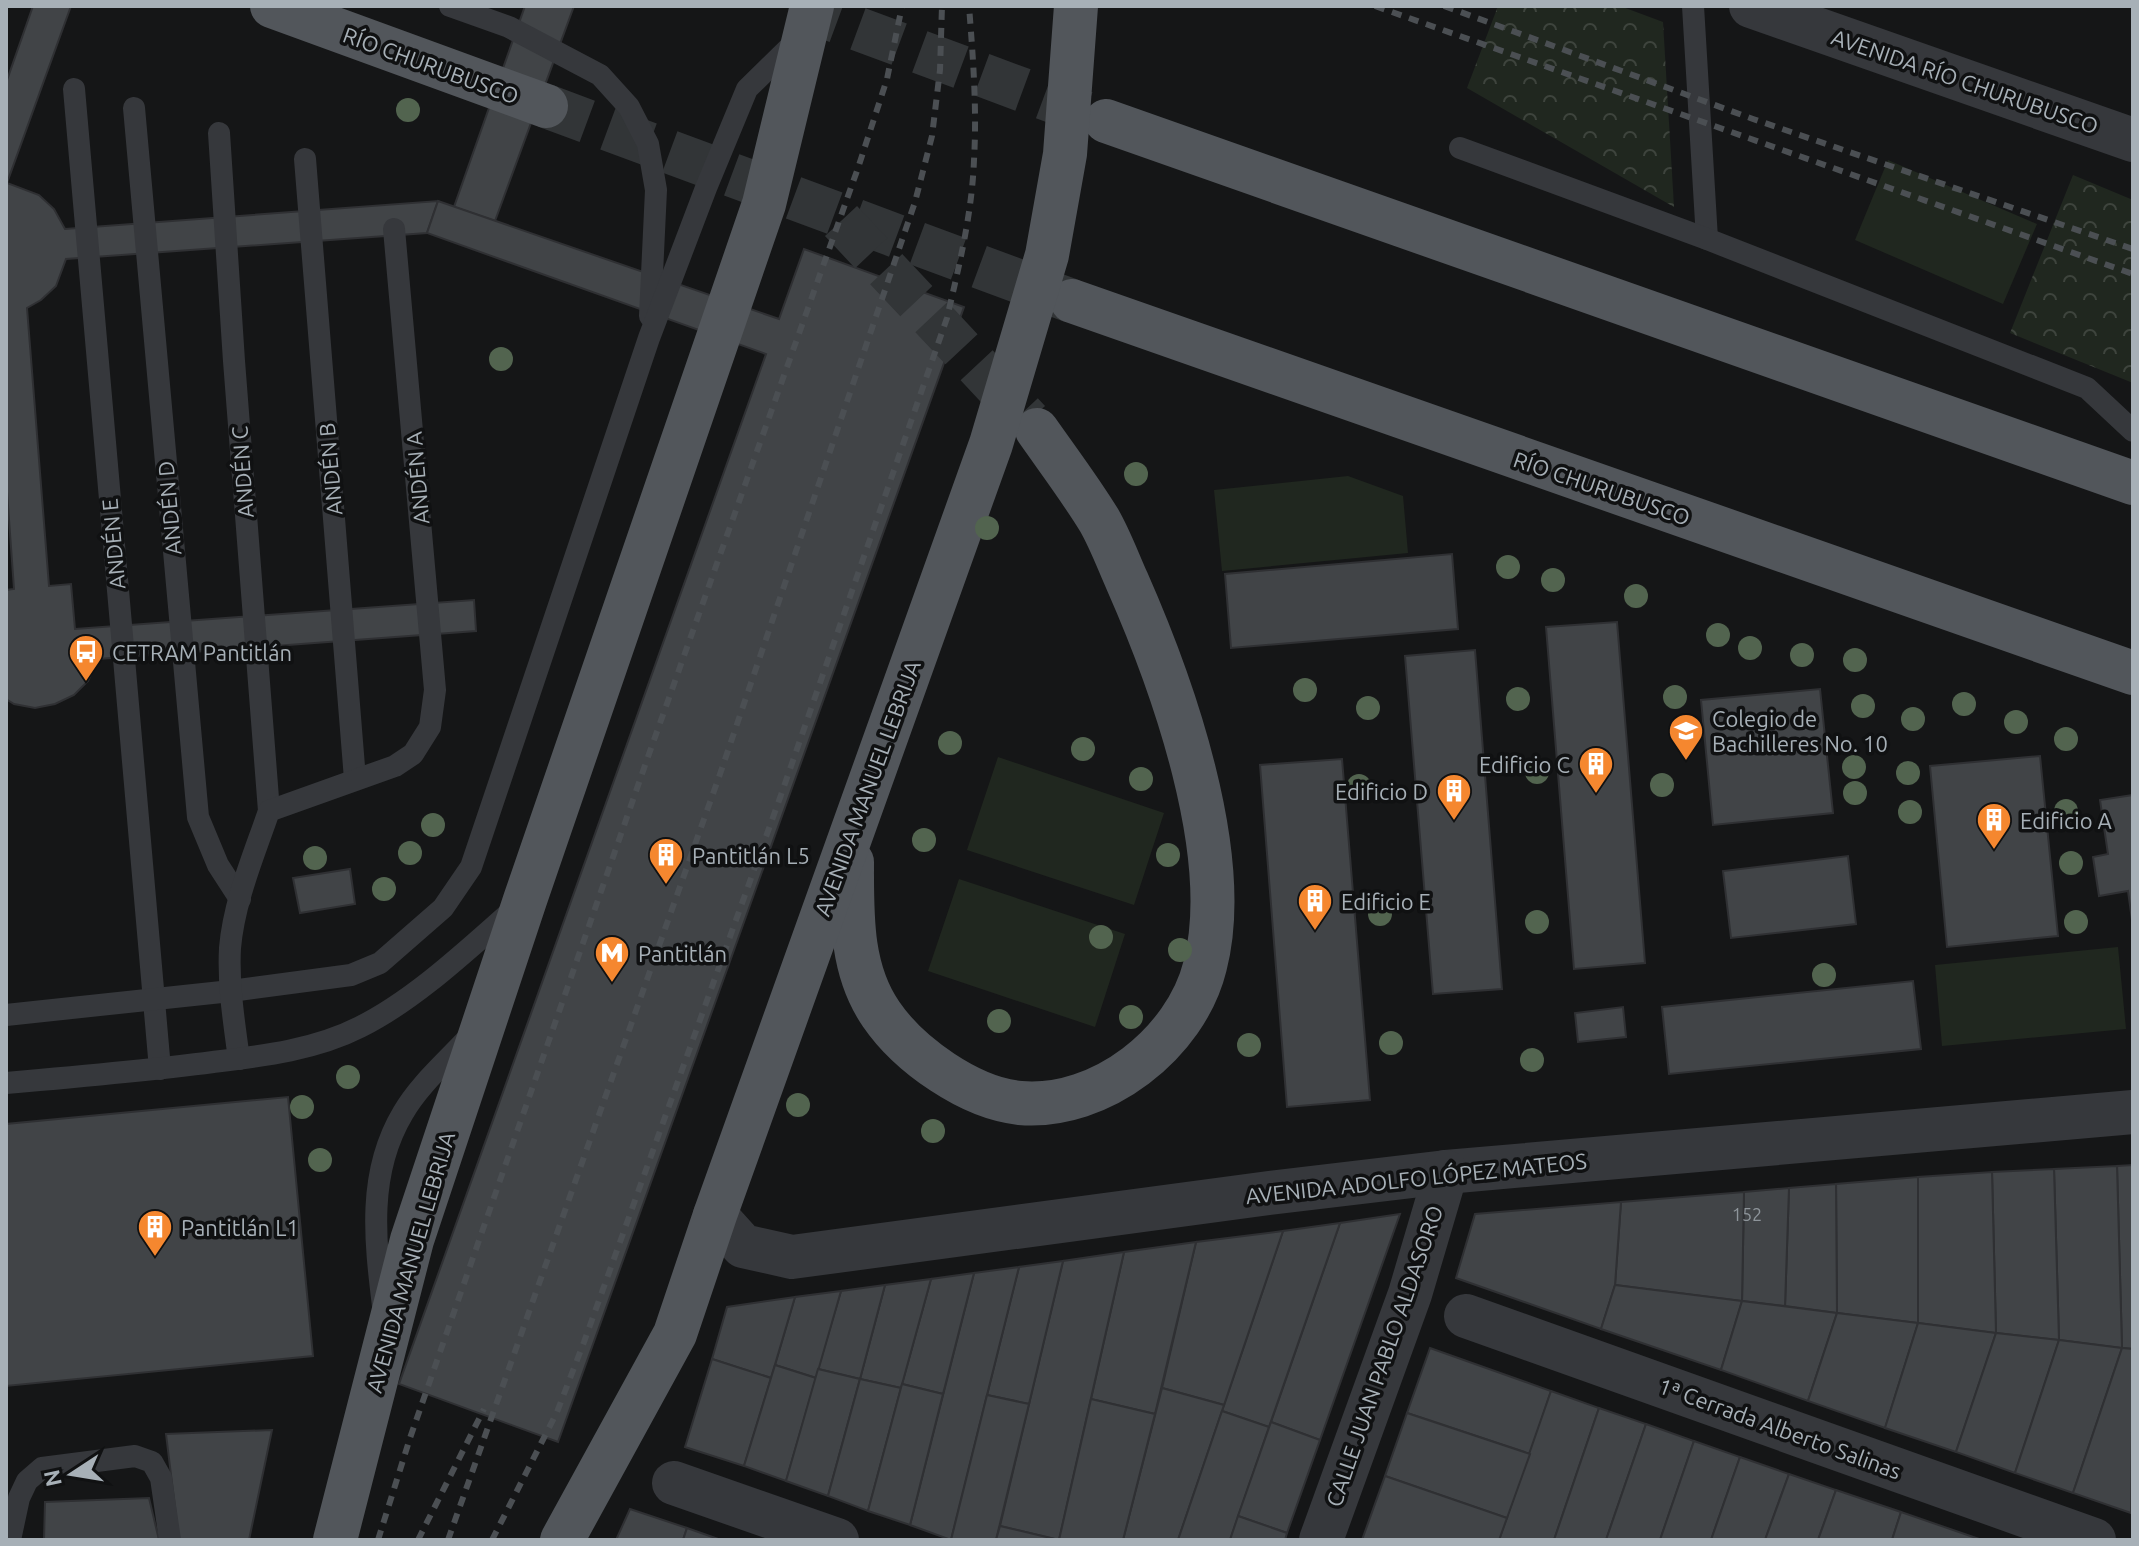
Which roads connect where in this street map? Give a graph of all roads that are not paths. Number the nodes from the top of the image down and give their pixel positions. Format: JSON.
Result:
{"nodes":[{"id":1,"x":272,"y":6,"type":"edge"},
{"id":2,"x":450,"y":6,"type":"edge"},
{"id":3,"x":1076,"y":6,"type":"edge"},
{"id":4,"x":1693,"y":6,"type":"edge"},
{"id":5,"x":1751,"y":6,"type":"edge"},
{"id":6,"x":810,"y":17,"type":"edge"},
{"id":7,"x":74,"y":89,"type":"dead end"},
{"id":8,"x":546,"y":106,"type":"tunnel mouth"},
{"id":9,"x":134,"y":108,"type":"dead end"},
{"id":10,"x":1106,"y":121,"type":"tunnel mouth"},
{"id":11,"x":219,"y":133,"type":"dead end"},
{"id":12,"x":2133,"y":140,"type":"edge"},
{"id":13,"x":1460,"y":148,"type":"dead end"},
{"id":14,"x":305,"y":159,"type":"dead end"},
{"id":15,"x":394,"y":229,"type":"dead end"},
{"id":16,"x":1707,"y":239,"type":"junction"},
{"id":17,"x":1072,"y":301,"type":"tunnel mouth"},
{"id":18,"x":649,"y":338,"type":"junction"},
{"id":19,"x":1037,"y":430,"type":"tunnel mouth"},
{"id":20,"x":2133,"y":431,"type":"edge"},
{"id":21,"x":2133,"y":483,"type":"edge"},
{"id":22,"x":2133,"y":673,"type":"edge"},
{"id":23,"x":355,"y":779,"type":"junction"},
{"id":24,"x":269,"y":811,"type":"junction"},
{"id":25,"x":852,"y":829,"type":"junction"},
{"id":26,"x":240,"y":899,"type":"junction"},
{"id":27,"x":525,"y":900,"type":"junction"},
{"id":28,"x":231,"y":991,"type":"junction"},
{"id":29,"x":154,"y":999,"type":"junction"},
{"id":30,"x":6,"y":1015,"type":"edge"},
{"id":31,"x":239,"y":1059,"type":"junction"},
{"id":32,"x":160,"y":1069,"type":"junction"},
{"id":33,"x":6,"y":1083,"type":"edge"},
{"id":34,"x":2133,"y":1112,"type":"edge"},
{"id":35,"x":1446,"y":1172,"type":"junction"},
{"id":36,"x":715,"y":1215,"type":"junction"},
{"id":37,"x":1466,"y":1316,"type":"dead end"},
{"id":38,"x":674,"y":1483,"type":"dead end"},
{"id":39,"x":10,"y":1540,"type":"edge"},
{"id":40,"x":170,"y":1540,"type":"edge"},
{"id":41,"x":335,"y":1540,"type":"edge"},
{"id":42,"x":562,"y":1540,"type":"edge"},
{"id":43,"x":837,"y":1540,"type":"edge"},
{"id":44,"x":1321,"y":1540,"type":"edge"},
{"id":45,"x":2094,"y":1540,"type":"edge"}],
"edges":[{"from":1,"to":8,"type":"main road","name":"RÍO CHURUBUSCO"},
{"from":2,"to":18,"type":"lane"},
{"from":3,"to":25,"type":"main road","name":"AVENIDA MANUEL LEBRIJA"},
{"from":4,"to":16,"type":"lane"},
{"from":5,"to":12,"type":"street","name":"AVENIDA RÍO CHURUBUSCO"},
{"from":6,"to":18,"type":"lane"},
{"from":6,"to":27,"type":"main road","name":"AVENIDA MANUEL LEBRIJA"},
{"from":7,"to":29,"type":"lane","name":"ANDÉN E"},
{"from":9,"to":26,"type":"lane","name":"ANDÉN D"},
{"from":10,"to":21,"type":"main road"},
{"from":11,"to":24,"type":"lane","name":"ANDÉN C"},
{"from":13,"to":16,"type":"lane"},
{"from":14,"to":23,"type":"lane","name":"ANDÉN B"},
{"from":15,"to":23,"type":"lane","name":"ANDÉN A"},
{"from":16,"to":20,"type":"lane"},
{"from":17,"to":22,"type":"main road","name":"RÍO CHURUBUSCO"},
{"from":18,"to":28,"type":"lane"},
{"from":19,"to":25,"type":"main road"},
{"from":23,"to":24,"type":"lane"},
{"from":24,"to":26,"type":"lane"},
{"from":25,"to":36,"type":"main road","name":"AVENIDA MANUEL LEBRIJA"},
{"from":26,"to":28,"type":"lane"},
{"from":27,"to":31,"type":"lane"},
{"from":27,"to":41,"type":"main road","name":"AVENIDA MANUEL LEBRIJA"},
{"from":28,"to":29,"type":"lane"},
{"from":28,"to":31,"type":"lane"},
{"from":29,"to":30,"type":"lane"},
{"from":29,"to":32,"type":"lane","name":"ANDÉN E"},
{"from":31,"to":32,"type":"lane"},
{"from":32,"to":33,"type":"lane"},
{"from":34,"to":35,"type":"street","name":"AVENIDA ADOLFO LÓPEZ MATEOS"},
{"from":35,"to":36,"type":"street","name":"AVENIDA ADOLFO LÓPEZ MATEOS"},
{"from":35,"to":44,"type":"street","name":"CALLE JUAN PABLO ALDASORO"},
{"from":36,"to":42,"type":"main road","name":"AVENIDA MANUEL LEBRIJA"},
{"from":37,"to":45,"type":"street","name":"1ª Cerrada Alberto Salinas"},
{"from":38,"to":43,"type":"street"},
{"from":39,"to":40,"type":"lane"}]}
